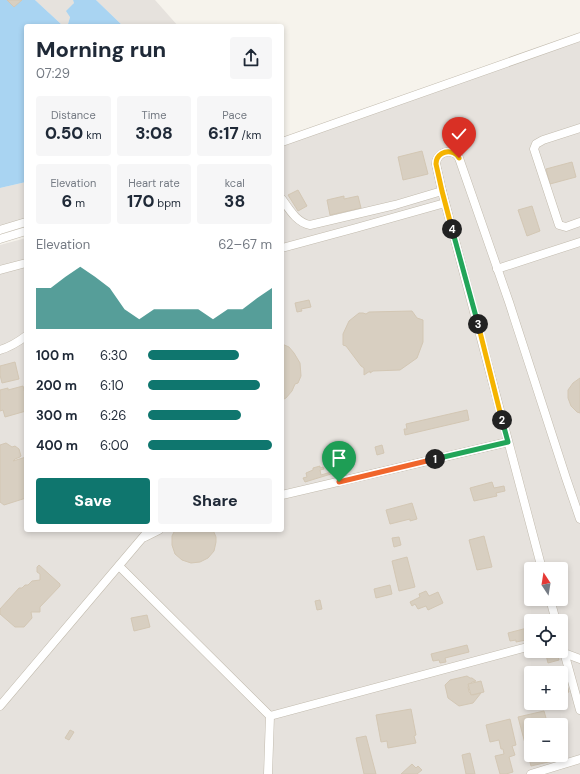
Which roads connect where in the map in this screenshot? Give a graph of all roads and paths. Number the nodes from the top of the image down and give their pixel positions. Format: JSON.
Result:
{"nodes":[{"id":1,"x":580,"y":37,"type":"edge"},
{"id":2,"x":580,"y":128,"type":"edge"},
{"id":3,"x":284,"y":141,"type":"edge"},
{"id":4,"x":442,"y":191,"type":"junction"},
{"id":5,"x":284,"y":202,"type":"edge"},
{"id":6,"x":445,"y":203,"type":"junction"},
{"id":7,"x":580,"y":222,"type":"edge"},
{"id":8,"x":24,"y":223,"type":"edge"},
{"id":9,"x":0,"y":230,"type":"edge"},
{"id":10,"x":24,"y":233,"type":"edge"},
{"id":11,"x":0,"y":240,"type":"edge"},
{"id":12,"x":580,"y":242,"type":"edge"},
{"id":13,"x":284,"y":247,"type":"edge"},
{"id":14,"x":24,"y":264,"type":"edge"},
{"id":15,"x":497,"y":269,"type":"junction"},
{"id":16,"x":0,"y":270,"type":"edge"},
{"id":17,"x":24,"y":337,"type":"edge"},
{"id":18,"x":0,"y":350,"type":"edge"},
{"id":19,"x":508,"y":442,"type":"junction"},
{"id":20,"x":284,"y":495,"type":"edge"},
{"id":21,"x":580,"y":519,"type":"edge"},
{"id":22,"x":147,"y":532,"type":"edge"},
{"id":23,"x":155,"y":532,"type":"edge"},
{"id":24,"x":140,"y":540,"type":"junction"},
{"id":25,"x":540,"y":562,"type":"edge"},
{"id":26,"x":119,"y":566,"type":"junction"},
{"id":27,"x":524,"y":648,"type":"edge"},
{"id":28,"x":568,"y":654,"type":"edge"},
{"id":29,"x":565,"y":658,"type":"edge"},
{"id":30,"x":580,"y":659,"type":"edge"},
{"id":31,"x":579,"y":705,"type":"edge"},
{"id":32,"x":0,"y":706,"type":"edge"},
{"id":33,"x":270,"y":716,"type":"junction"},
{"id":34,"x":580,"y":759,"type":"edge"},
{"id":35,"x":268,"y":774,"type":"edge"},
{"id":36,"x":531,"y":774,"type":"edge"}],
"edges":[{"from":1,"to":3,"type":"lane"},
{"from":2,"to":7,"type":"lane"},
{"from":4,"to":5,"type":"lane"},
{"from":4,"to":6,"type":"lane"},
{"from":4,"to":15,"type":"lane"},
{"from":6,"to":13,"type":"lane"},
{"from":6,"to":19,"type":"lane"},
{"from":8,"to":9,"type":"lane"},
{"from":10,"to":11,"type":"lane"},
{"from":12,"to":15,"type":"lane"},
{"from":14,"to":16,"type":"lane"},
{"from":15,"to":21,"type":"lane"},
{"from":17,"to":18,"type":"lane"},
{"from":19,"to":20,"type":"lane"},
{"from":19,"to":25,"type":"lane"},
{"from":22,"to":24,"type":"lane"},
{"from":23,"to":24,"type":"lane"},
{"from":24,"to":26,"type":"lane"},
{"from":26,"to":32,"type":"lane"},
{"from":26,"to":33,"type":"lane"},
{"from":27,"to":33,"type":"lane"},
{"from":28,"to":30,"type":"lane"},
{"from":29,"to":31,"type":"lane"},
{"from":33,"to":35,"type":"lane"},
{"from":34,"to":36,"type":"lane"}]}
